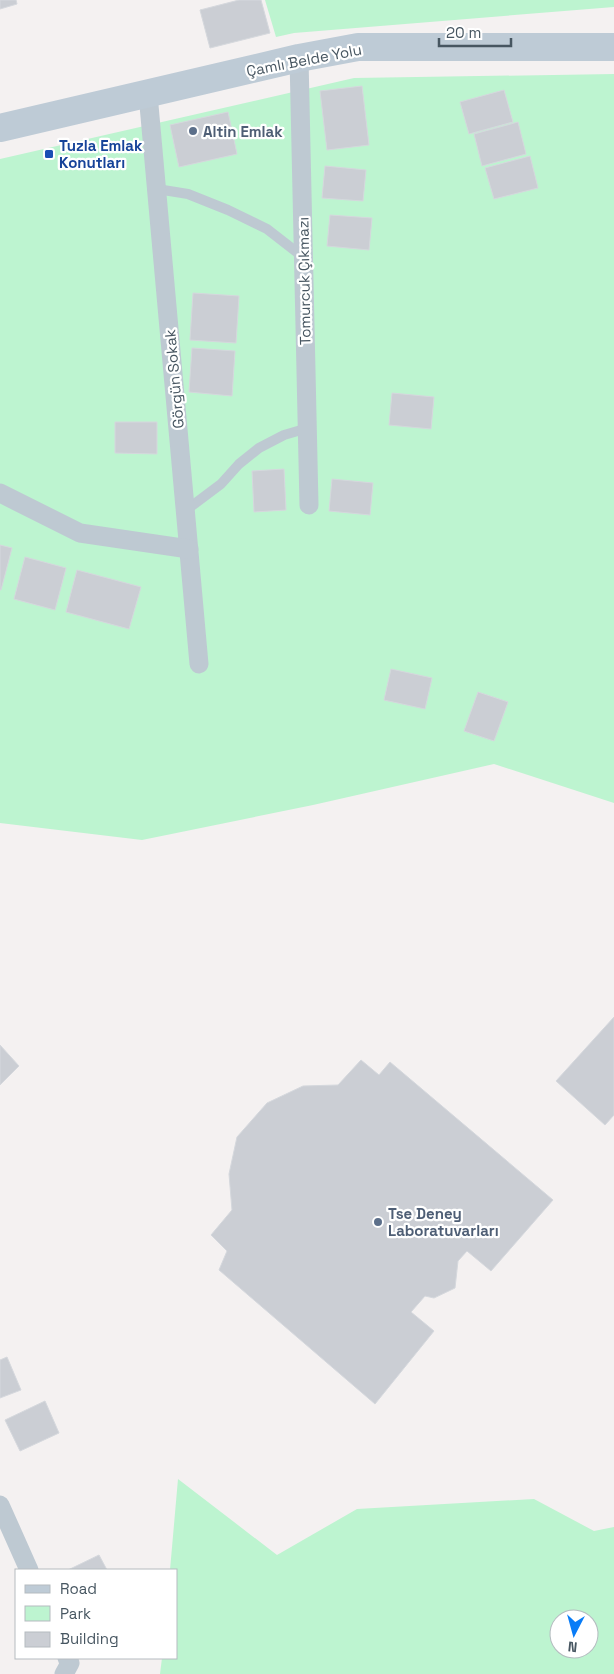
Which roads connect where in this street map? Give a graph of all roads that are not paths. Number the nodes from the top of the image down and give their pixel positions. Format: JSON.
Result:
{"nodes":[{"id":1,"x":614,"y":46,"type":"edge"},
{"id":2,"x":299,"y":58,"type":"junction"},
{"id":3,"x":148,"y":94,"type":"junction"},
{"id":4,"x":0,"y":128,"type":"edge"},
{"id":5,"x":156,"y":190,"type":"junction"},
{"id":6,"x":304,"y":257,"type":"junction"},
{"id":7,"x":308,"y":428,"type":"junction"},
{"id":8,"x":0,"y":493,"type":"edge"},
{"id":9,"x":309,"y":505,"type":"dead end"},
{"id":10,"x":185,"y":511,"type":"junction"},
{"id":11,"x":189,"y":549,"type":"junction"},
{"id":12,"x":199,"y":664,"type":"dead end"},
{"id":13,"x":0,"y":1505,"type":"edge"},
{"id":14,"x":29,"y":1569,"type":"edge"}],
"edges":[{"from":1,"to":2,"type":"street","name":"Çamlı Belde Yolu"},
{"from":2,"to":3,"type":"street","name":"Çamlı Belde Yolu"},
{"from":2,"to":6,"type":"street","name":"Tomurcuk Çıkmazı"},
{"from":3,"to":4,"type":"street","name":"Çamlı Belde Yolu"},
{"from":3,"to":5,"type":"street","name":"Görgün Sokak"},
{"from":5,"to":6,"type":"lane"},
{"from":5,"to":10,"type":"street","name":"Görgün Sokak"},
{"from":6,"to":7,"type":"street","name":"Tomurcuk Çıkmazı"},
{"from":7,"to":9,"type":"street","name":"Tomurcuk Çıkmazı"},
{"from":7,"to":10,"type":"lane"},
{"from":8,"to":11,"type":"street"},
{"from":10,"to":11,"type":"street","name":"Görgün Sokak"},
{"from":11,"to":12,"type":"street","name":"Görgün Sokak"},
{"from":13,"to":14,"type":"street"}]}
